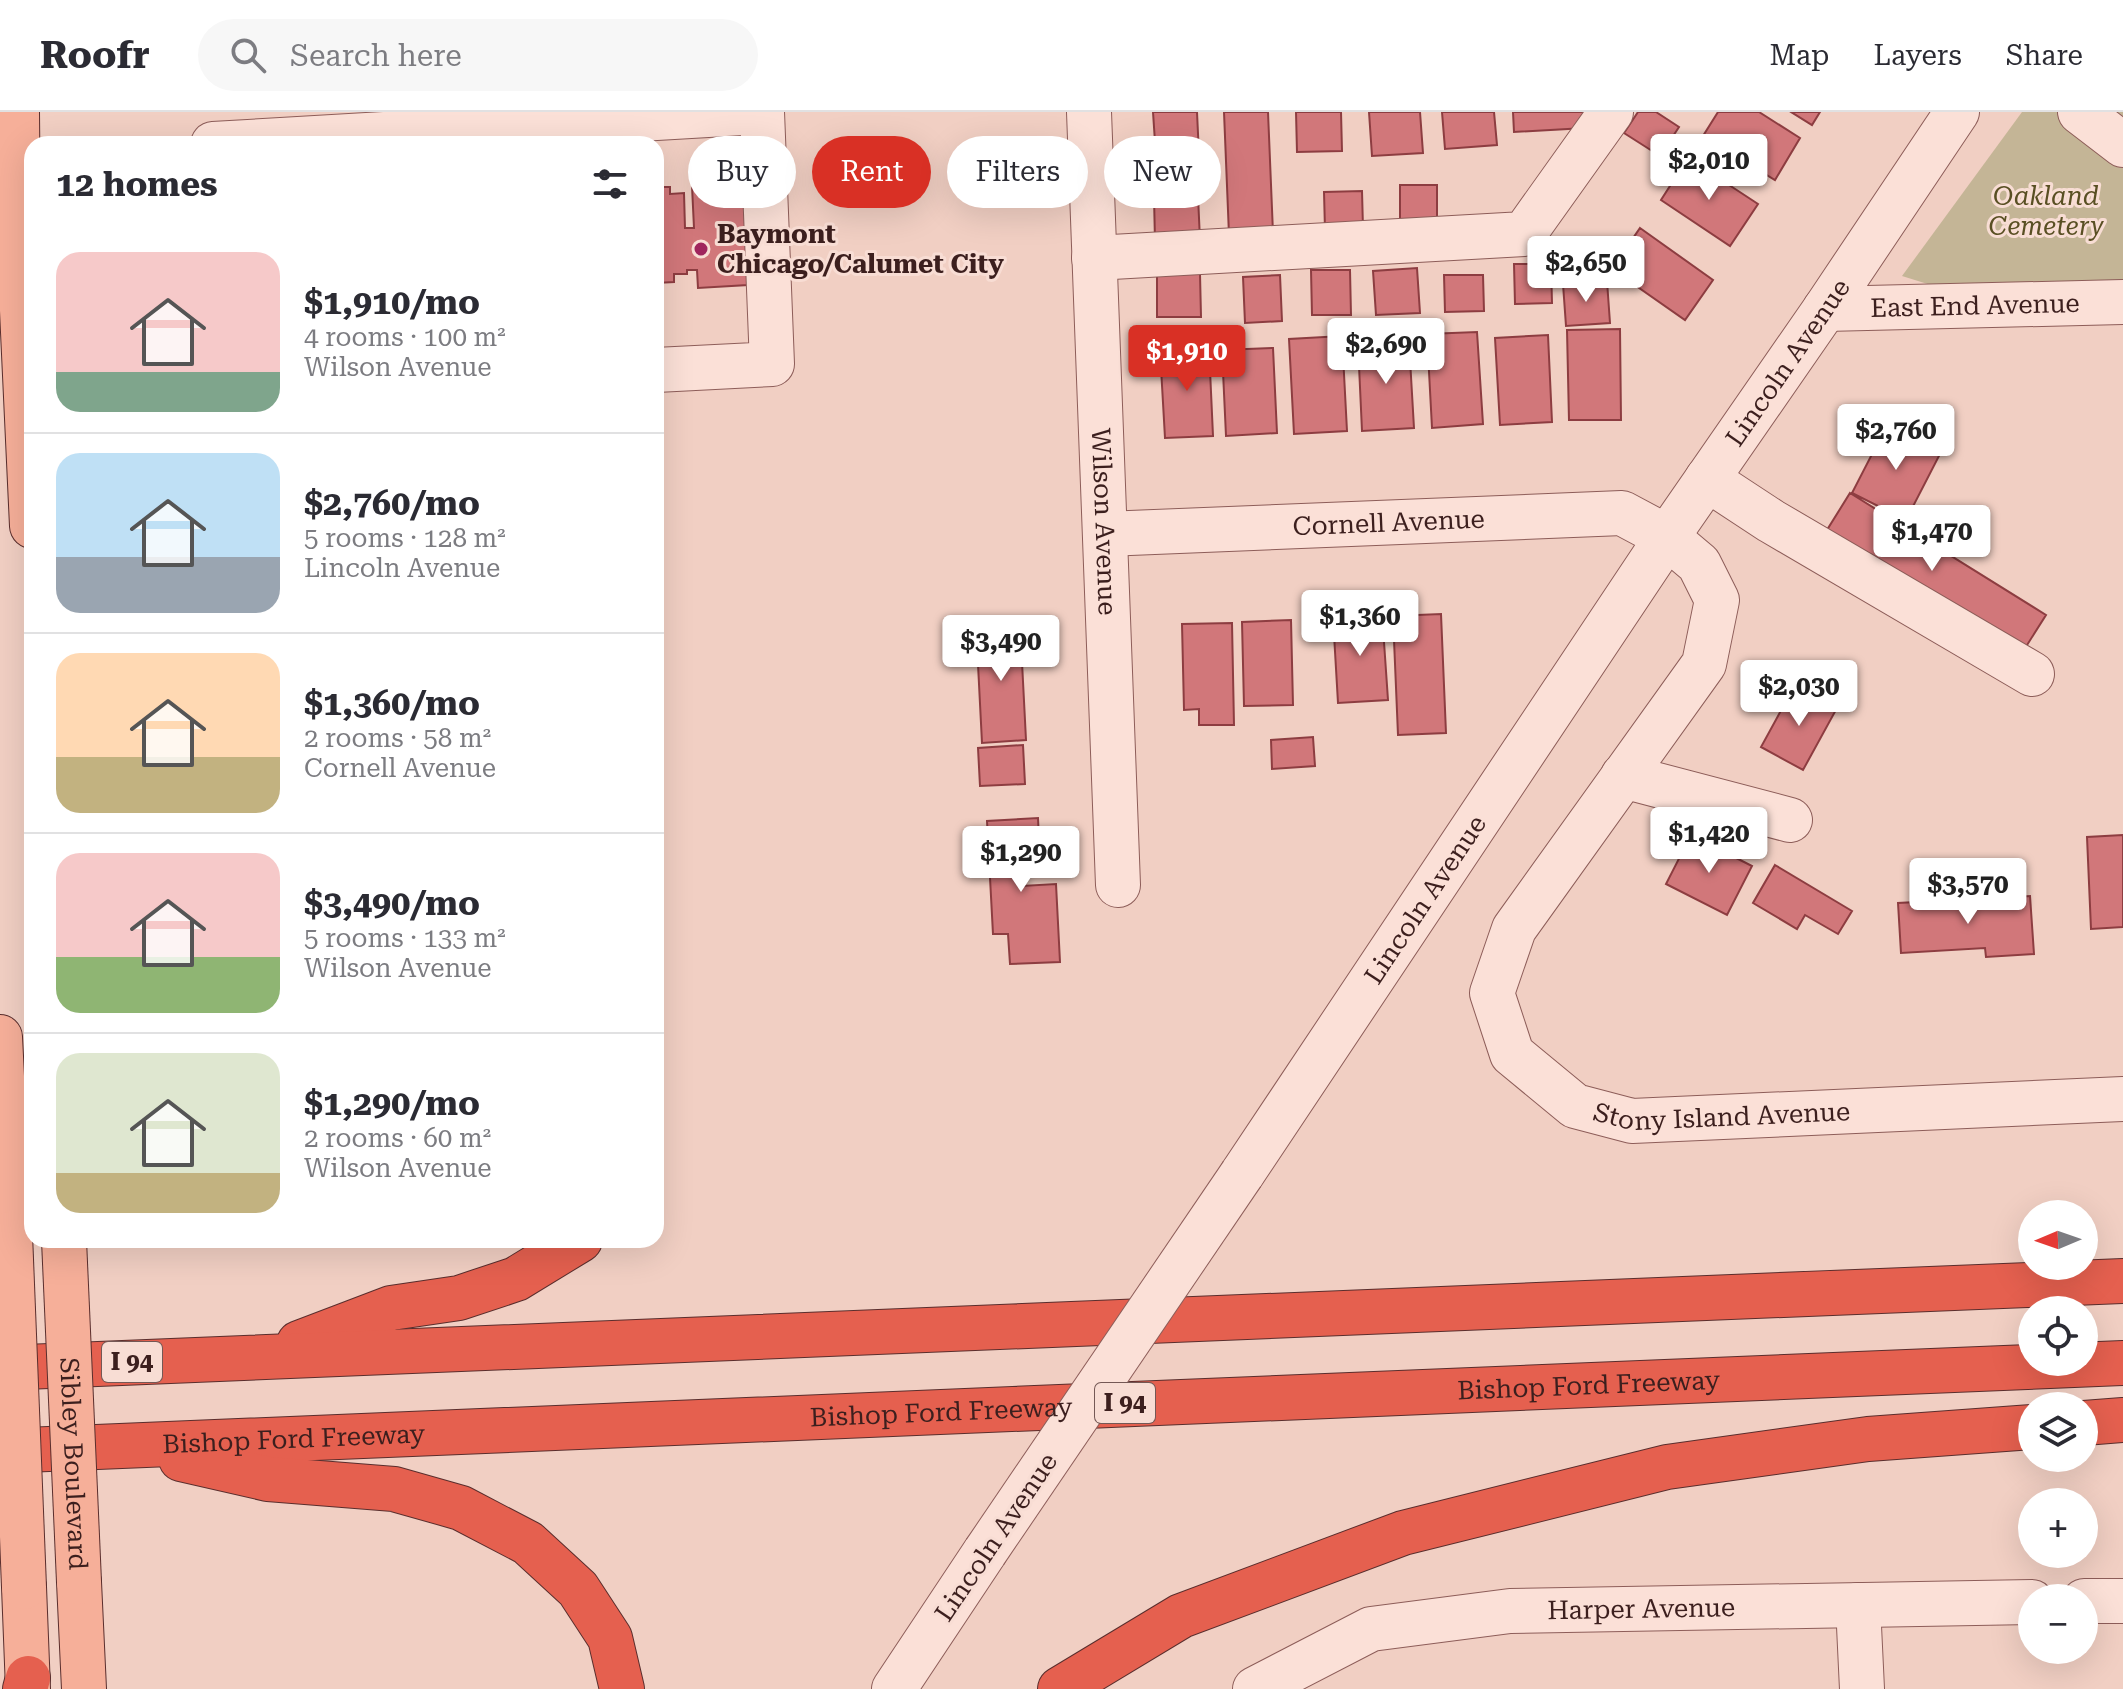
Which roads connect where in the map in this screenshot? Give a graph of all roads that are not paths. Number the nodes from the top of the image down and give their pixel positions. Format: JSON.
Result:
{"nodes":[{"id":1,"x":17,"y":112,"type":"edge"},
{"id":2,"x":760,"y":112,"type":"edge"},
{"id":3,"x":1089,"y":112,"type":"edge"},
{"id":4,"x":1611,"y":112,"type":"edge"},
{"id":5,"x":1957,"y":112,"type":"edge"},
{"id":6,"x":2080,"y":112,"type":"edge"},
{"id":7,"x":236,"y":136,"type":"edge"},
{"id":8,"x":2123,"y":145,"type":"edge"},
{"id":9,"x":1094,"y":258,"type":"junction"},
{"id":10,"x":2123,"y":302,"type":"edge"},
{"id":11,"x":1825,"y":309,"type":"junction"},
{"id":12,"x":24,"y":353,"type":"edge"},
{"id":13,"x":664,"y":370,"type":"edge"},
{"id":14,"x":1707,"y":479,"type":"junction"},
{"id":15,"x":1105,"y":534,"type":"junction"},
{"id":16,"x":1667,"y":537,"type":"junction"},
{"id":17,"x":2032,"y":674,"type":"dead end"},
{"id":18,"x":1623,"y":776,"type":"junction"},
{"id":19,"x":1790,"y":820,"type":"dead end"},
{"id":20,"x":1118,"y":885,"type":"dead end"},
{"id":21,"x":0,"y":1037,"type":"edge"},
{"id":22,"x":2123,"y":1099,"type":"edge"},
{"id":23,"x":64,"y":1248,"type":"edge"},
{"id":24,"x":567,"y":1248,"type":"edge"},
{"id":25,"x":2123,"y":1281,"type":"edge"},
{"id":26,"x":263,"y":1356,"type":"junction"},
{"id":27,"x":2123,"y":1363,"type":"edge"},
{"id":28,"x":0,"y":1368,"type":"edge"},
{"id":29,"x":2123,"y":1420,"type":"edge"},
{"id":30,"x":2098,"y":1422,"type":"edge"},
{"id":31,"x":2018,"y":1428,"type":"edge"},
{"id":32,"x":128,"y":1447,"type":"junction"},
{"id":33,"x":0,"y":1451,"type":"edge"},
{"id":34,"x":2098,"y":1601,"type":"edge"},
{"id":35,"x":2123,"y":1601,"type":"edge"},
{"id":36,"x":2018,"y":1602,"type":"edge"},
{"id":37,"x":1858,"y":1605,"type":"junction"},
{"id":38,"x":27,"y":1685,"type":"edge"},
{"id":39,"x":1259,"y":1686,"type":"edge"},
{"id":40,"x":84,"y":1689,"type":"edge"},
{"id":41,"x":622,"y":1689,"type":"edge"},
{"id":42,"x":894,"y":1689,"type":"edge"},
{"id":43,"x":1060,"y":1689,"type":"edge"},
{"id":44,"x":1862,"y":1689,"type":"edge"}],
"edges":[{"from":1,"to":12,"type":"main road"},
{"from":2,"to":7,"type":"street"},
{"from":2,"to":13,"type":"street"},
{"from":3,"to":9,"type":"street","name":"Wilson Avenue"},
{"from":4,"to":9,"type":"street"},
{"from":5,"to":11,"type":"street","name":"Lincoln Avenue"},
{"from":6,"to":8,"type":"street"},
{"from":9,"to":15,"type":"street","name":"Wilson Avenue"},
{"from":10,"to":11,"type":"street","name":"East End Avenue"},
{"from":11,"to":14,"type":"street","name":"Lincoln Avenue"},
{"from":14,"to":16,"type":"street","name":"Lincoln Avenue"},
{"from":14,"to":17,"type":"street"},
{"from":15,"to":16,"type":"street","name":"Cornell Avenue"},
{"from":15,"to":20,"type":"street","name":"Wilson Avenue"},
{"from":16,"to":18,"type":"street","name":"Stony Island Avenue"},
{"from":16,"to":42,"type":"street","name":"Lincoln Avenue","bridge":true},
{"from":18,"to":19,"type":"street"},
{"from":18,"to":22,"type":"street","name":"Stony Island Avenue"},
{"from":21,"to":38,"type":"main road","bridge":true},
{"from":23,"to":40,"type":"main road","name":"Sibley Boulevard","bridge":true},
{"from":24,"to":26,"type":"highway"},
{"from":25,"to":26,"type":"highway","number":"I 94"},
{"from":26,"to":28,"type":"highway","number":"I 94"},
{"from":27,"to":32,"type":"highway","name":"Bishop Ford Freeway","number":"I 94"},
{"from":29,"to":30,"type":"highway"},
{"from":31,"to":43,"type":"highway"},
{"from":32,"to":33,"type":"highway","name":"Bishop Ford Freeway","number":"I 94"},
{"from":32,"to":41,"type":"highway"},
{"from":34,"to":35,"type":"street"},
{"from":36,"to":37,"type":"street","name":"Harper Avenue"},
{"from":37,"to":39,"type":"street","name":"Harper Avenue"},
{"from":37,"to":44,"type":"street"}]}
